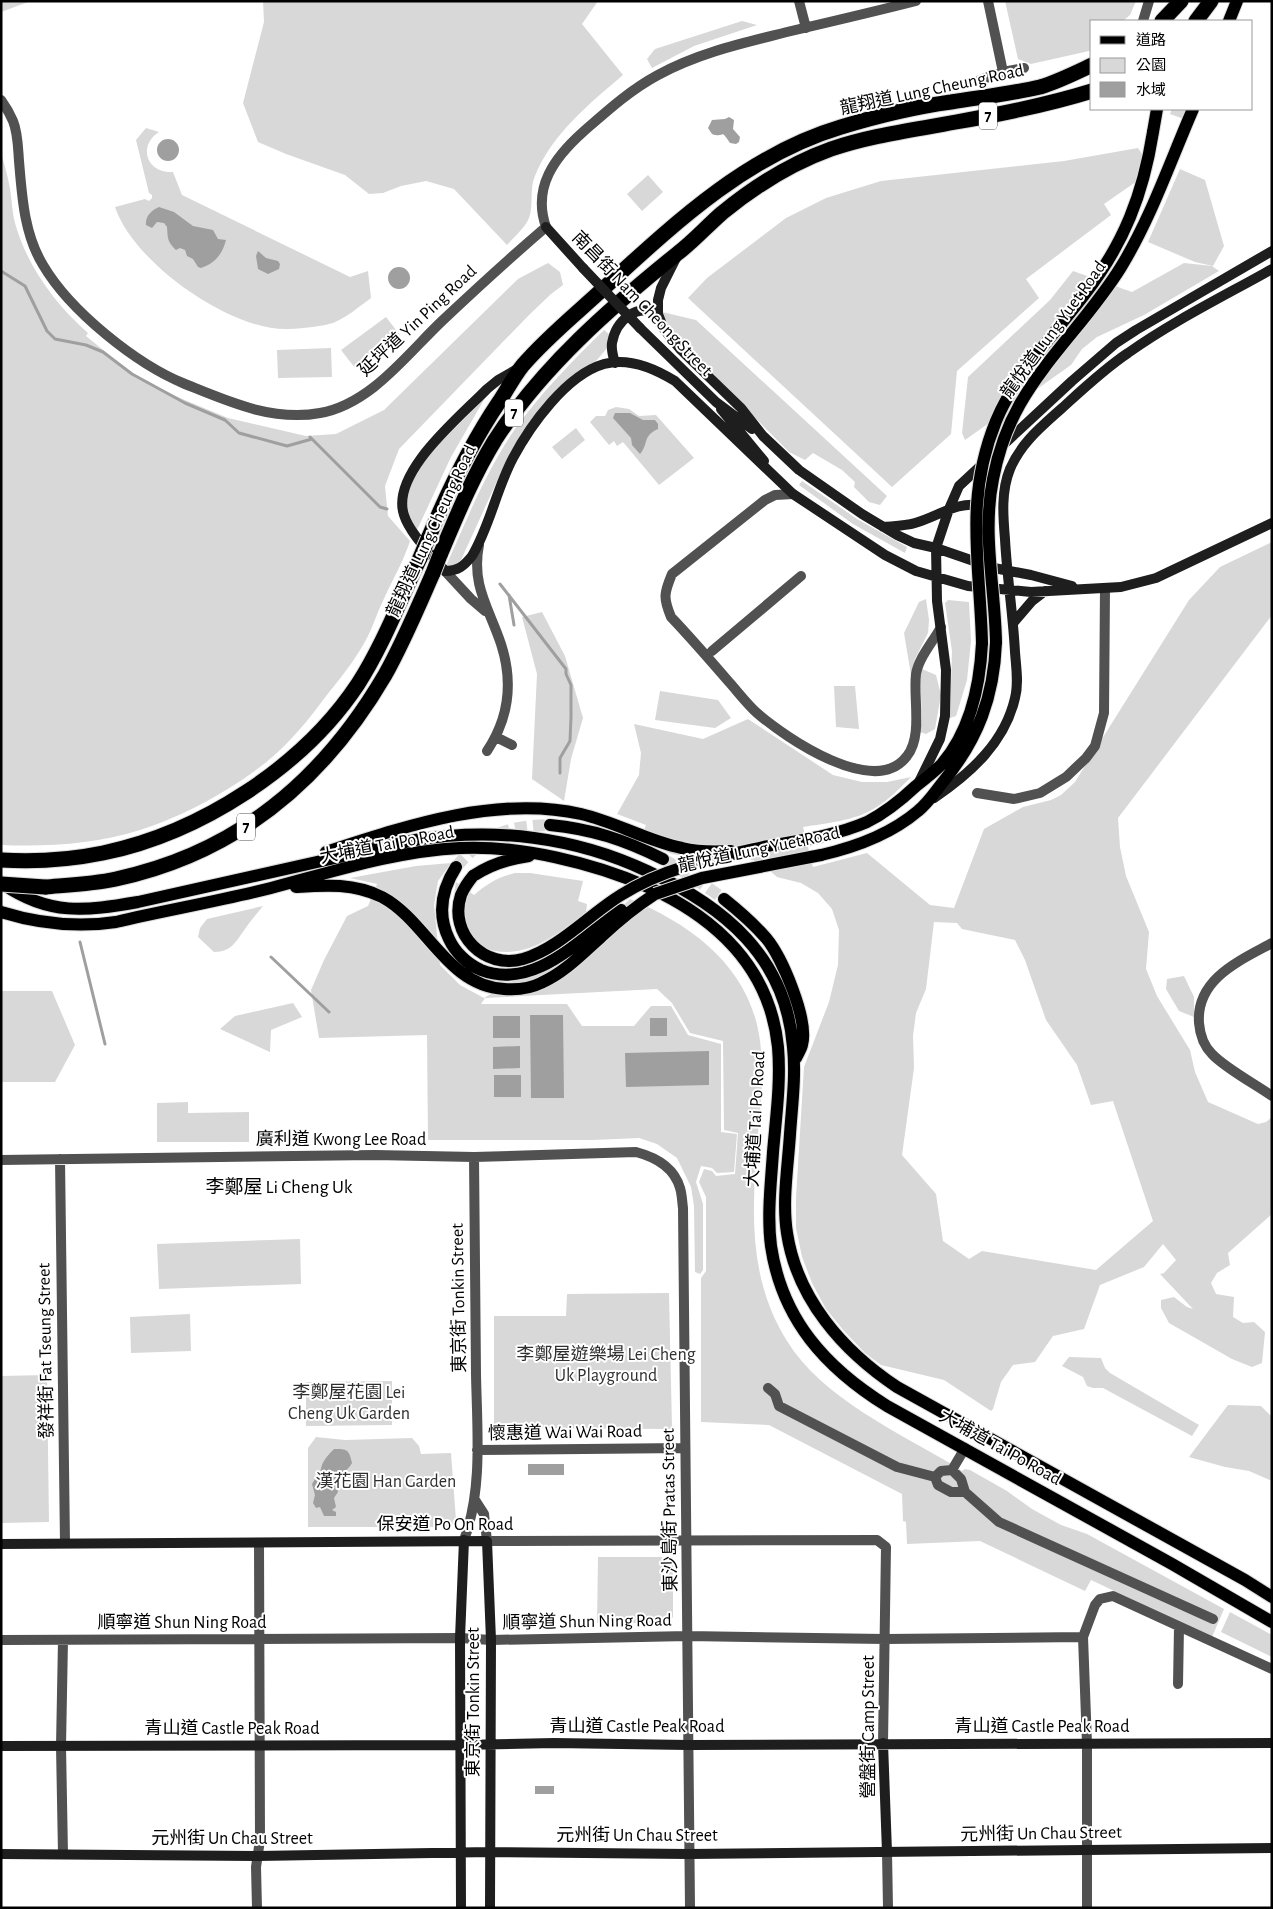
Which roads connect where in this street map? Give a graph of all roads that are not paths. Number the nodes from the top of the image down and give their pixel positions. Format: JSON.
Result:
{"nodes":[{"id":1,"x":799,"y":1,"type":"edge"},
{"id":2,"x":916,"y":1,"type":"edge"},
{"id":3,"x":988,"y":1,"type":"edge"},
{"id":4,"x":1149,"y":1,"type":"edge"},
{"id":5,"x":1181,"y":1,"type":"edge"},
{"id":6,"x":1211,"y":1,"type":"edge"},
{"id":7,"x":1237,"y":1,"type":"edge"},
{"id":8,"x":1143,"y":20,"type":"edge"},
{"id":9,"x":1163,"y":20,"type":"edge"},
{"id":10,"x":1197,"y":20,"type":"edge"},
{"id":11,"x":1229,"y":20,"type":"edge"},
{"id":12,"x":806,"y":28,"type":"junction"},
{"id":13,"x":1090,"y":66,"type":"edge"},
{"id":14,"x":1024,"y":68,"type":"dead end"},
{"id":15,"x":1003,"y":72,"type":"junction"},
{"id":16,"x":980,"y":80,"type":"dead end"},
{"id":17,"x":1090,"y":92,"type":"edge"},
{"id":18,"x":1,"y":100,"type":"edge"},
{"id":19,"x":1157,"y":110,"type":"edge"},
{"id":20,"x":1193,"y":110,"type":"edge"},
{"id":21,"x":546,"y":227,"type":"junction"},
{"id":22,"x":1272,"y":251,"type":"edge"},
{"id":23,"x":679,"y":253,"type":"junction"},
{"id":24,"x":1272,"y":269,"type":"edge"},
{"id":25,"x":658,"y":314,"type":"junction"},
{"id":26,"x":615,"y":362,"type":"junction"},
{"id":27,"x":522,"y":366,"type":"junction"},
{"id":28,"x":716,"y":402,"type":"junction"},
{"id":29,"x":763,"y":436,"type":"junction"},
{"id":30,"x":772,"y":472,"type":"junction"},
{"id":31,"x":793,"y":494,"type":"junction"},
{"id":32,"x":949,"y":510,"type":"junction"},
{"id":33,"x":1003,"y":516,"type":"junction"},
{"id":34,"x":1272,"y":522,"type":"edge"},
{"id":35,"x":883,"y":527,"type":"junction"},
{"id":36,"x":479,"y":542,"type":"junction"},
{"id":37,"x":936,"y":548,"type":"junction"},
{"id":38,"x":1009,"y":570,"type":"junction"},
{"id":39,"x":439,"y":572,"type":"junction"},
{"id":40,"x":801,"y":576,"type":"dead end"},
{"id":41,"x":936,"y":576,"type":"junction"},
{"id":42,"x":1105,"y":588,"type":"junction"},
{"id":43,"x":1083,"y":589,"type":"junction"},
{"id":44,"x":1047,"y":590,"type":"junction"},
{"id":45,"x":1011,"y":591,"type":"junction"},
{"id":46,"x":488,"y":614,"type":"junction"},
{"id":47,"x":1014,"y":622,"type":"junction"},
{"id":48,"x":941,"y":628,"type":"junction"},
{"id":49,"x":712,"y":651,"type":"dead end"},
{"id":50,"x":496,"y":737,"type":"junction"},
{"id":51,"x":512,"y":745,"type":"dead end"},
{"id":52,"x":487,"y":751,"type":"dead end"},
{"id":53,"x":918,"y":785,"type":"junction"},
{"id":54,"x":977,"y":793,"type":"dead end"},
{"id":55,"x":926,"y":803,"type":"junction"},
{"id":56,"x":550,"y":825,"type":"tunnel mouth"},
{"id":57,"x":772,"y":845,"type":"junction"},
{"id":58,"x":536,"y":855,"type":"junction"},
{"id":59,"x":663,"y":859,"type":"tunnel mouth"},
{"id":60,"x":1,"y":860,"type":"edge"},
{"id":61,"x":456,"y":867,"type":"tunnel mouth"},
{"id":62,"x":254,"y":876,"type":"junction"},
{"id":63,"x":1,"y":883,"type":"edge"},
{"id":64,"x":266,"y":889,"type":"junction"},
{"id":65,"x":654,"y":894,"type":"junction"},
{"id":66,"x":724,"y":899,"type":"tunnel mouth"},
{"id":67,"x":1,"y":912,"type":"edge"},
{"id":68,"x":1272,"y":943,"type":"edge"},
{"id":69,"x":794,"y":1062,"type":"junction"},
{"id":70,"x":1272,"y":1096,"type":"edge"},
{"id":71,"x":474,"y":1157,"type":"junction"},
{"id":72,"x":60,"y":1159,"type":"junction"},
{"id":73,"x":1,"y":1160,"type":"edge"},
{"id":74,"x":673,"y":1174,"type":"joint"},
{"id":75,"x":768,"y":1388,"type":"dead end"},
{"id":76,"x":685,"y":1448,"type":"junction"},
{"id":77,"x":965,"y":1448,"type":"junction"},
{"id":78,"x":477,"y":1450,"type":"junction"},
{"id":79,"x":952,"y":1470,"type":"junction"},
{"id":80,"x":935,"y":1477,"type":"junction"},
{"id":81,"x":964,"y":1492,"type":"junction"},
{"id":82,"x":475,"y":1500,"type":"junction"},
{"id":83,"x":464,"y":1540,"type":"junction"},
{"id":84,"x":686,"y":1540,"type":"junction"},
{"id":85,"x":487,"y":1541,"type":"junction"},
{"id":86,"x":65,"y":1543,"type":"junction"},
{"id":87,"x":259,"y":1543,"type":"junction"},
{"id":88,"x":1,"y":1544,"type":"edge"},
{"id":89,"x":886,"y":1547,"type":"joint"},
{"id":90,"x":1272,"y":1597,"type":"edge"},
{"id":91,"x":1213,"y":1619,"type":"dead end"},
{"id":92,"x":1272,"y":1622,"type":"edge"},
{"id":93,"x":1179,"y":1627,"type":"junction"},
{"id":94,"x":688,"y":1636,"type":"junction"},
{"id":95,"x":1084,"y":1637,"type":"junction"},
{"id":96,"x":460,"y":1638,"type":"junction"},
{"id":97,"x":886,"y":1639,"type":"junction"},
{"id":98,"x":1,"y":1640,"type":"edge"},
{"id":99,"x":63,"y":1640,"type":"junction"},
{"id":100,"x":260,"y":1640,"type":"junction"},
{"id":101,"x":491,"y":1640,"type":"junction"},
{"id":102,"x":1272,"y":1670,"type":"edge"},
{"id":103,"x":1178,"y":1684,"type":"dead end"},
{"id":104,"x":883,"y":1743,"type":"junction"},
{"id":105,"x":490,"y":1744,"type":"junction"},
{"id":106,"x":688,"y":1744,"type":"junction"},
{"id":107,"x":1087,"y":1744,"type":"junction"},
{"id":108,"x":1270,"y":1744,"type":"edge"},
{"id":109,"x":462,"y":1745,"type":"junction"},
{"id":110,"x":1,"y":1746,"type":"edge"},
{"id":111,"x":61,"y":1746,"type":"junction"},
{"id":112,"x":260,"y":1746,"type":"junction"},
{"id":113,"x":1272,"y":1848,"type":"edge"},
{"id":114,"x":1088,"y":1849,"type":"junction"},
{"id":115,"x":461,"y":1852,"type":"junction"},
{"id":116,"x":490,"y":1852,"type":"junction"},
{"id":117,"x":887,"y":1852,"type":"junction"},
{"id":118,"x":1,"y":1854,"type":"edge"},
{"id":119,"x":63,"y":1854,"type":"junction"},
{"id":120,"x":689,"y":1854,"type":"junction"},
{"id":121,"x":258,"y":1856,"type":"junction"},
{"id":122,"x":257,"y":1908,"type":"edge"},
{"id":123,"x":461,"y":1908,"type":"edge"},
{"id":124,"x":490,"y":1908,"type":"edge"},
{"id":125,"x":690,"y":1908,"type":"edge"},
{"id":126,"x":888,"y":1908,"type":"edge"},
{"id":127,"x":1087,"y":1908,"type":"edge"}],
"edges":[{"from":1,"to":12,"type":"street"},
{"from":2,"to":12,"type":"street"},
{"from":3,"to":15,"type":"street"},
{"from":4,"to":8,"type":"street"},
{"from":5,"to":9,"type":"highway"},
{"from":6,"to":10,"type":"highway"},
{"from":7,"to":11,"type":"main road"},
{"from":12,"to":21,"type":"street"},
{"from":13,"to":27,"type":"highway","name":"龍翔道 Lung Cheung Road","number":"7"},
{"from":14,"to":15,"type":"street"},
{"from":15,"to":16,"type":"street"},
{"from":17,"to":23,"type":"highway","name":"龍翔道 Lung Cheung Road","number":"7"},
{"from":18,"to":21,"type":"street","name":"延坪道 Yin Ping Road"},
{"from":19,"to":53,"type":"main road","name":"龍悅道 Lung Yuet Road","bridge":true},
{"from":20,"to":55,"type":"main road","name":"龍悅道 Lung Yuet Road","bridge":true},
{"from":21,"to":28,"type":"main road","name":"南昌街 Nam Cheong Street","bridge":true},
{"from":22,"to":32,"type":"main road","name":"龍悅道 Lung Yuet Road"},
{"from":23,"to":25,"type":"main road","name":"南昌街 Nam Cheong Street"},
{"from":23,"to":39,"type":"highway","name":"龍翔道 Lung Cheung Road","number":"7","bridge":true},
{"from":24,"to":33,"type":"main road","name":"龍悅道 Lung Yuet Road"},
{"from":25,"to":26,"type":"main road"},
{"from":25,"to":29,"type":"main road","name":"南昌街 Nam Cheong Street"},
{"from":26,"to":30,"type":"main road","name":"南昌街 Nam Cheong Street"},
{"from":26,"to":36,"type":"main road","name":"南昌街 Nam Cheong Street"},
{"from":27,"to":39,"type":"main road"},
{"from":27,"to":60,"type":"highway","name":"龍翔道 Lung Cheung Road","number":"7","bridge":true},
{"from":28,"to":29,"type":"main road","name":"南昌街 Nam Cheong Street"},
{"from":28,"to":30,"type":"main road","name":"南昌街 Nam Cheong Street"},
{"from":29,"to":35,"type":"main road","name":"南昌街 Nam Cheong Street"},
{"from":30,"to":31,"type":"main road","name":"南昌街 Nam Cheong Street"},
{"from":31,"to":41,"type":"main road","name":"南昌街 Nam Cheong Street"},
{"from":31,"to":48,"type":"street"},
{"from":32,"to":33,"type":"main road"},
{"from":32,"to":35,"type":"main road"},
{"from":32,"to":37,"type":"main road","name":"龍悅道 Lung Yuet Road"},
{"from":33,"to":38,"type":"main road","name":"龍悅道 Lung Yuet Road"},
{"from":34,"to":42,"type":"main road","name":"南昌街 Nam Cheong Street"},
{"from":35,"to":37,"type":"main road","name":"南昌街 Nam Cheong Street"},
{"from":36,"to":39,"type":"main road","name":"南昌街 Nam Cheong Street"},
{"from":36,"to":46,"type":"street"},
{"from":37,"to":38,"type":"main road","name":"南昌街 Nam Cheong Street"},
{"from":37,"to":41,"type":"main road","name":"龍悅道 Lung Yuet Road"},
{"from":38,"to":43,"type":"main road","name":"南昌街 Nam Cheong Street"},
{"from":38,"to":45,"type":"main road","name":"龍悅道 Lung Yuet Road"},
{"from":39,"to":46,"type":"street"},
{"from":39,"to":63,"type":"highway","name":"龍翔道 Lung Cheung Road","number":"7","bridge":true},
{"from":40,"to":49,"type":"street"},
{"from":41,"to":45,"type":"main road","name":"南昌街 Nam Cheong Street"},
{"from":41,"to":48,"type":"main road","name":"龍悅道 Lung Yuet Road"},
{"from":42,"to":43,"type":"main road","name":"南昌街 Nam Cheong Street"},
{"from":42,"to":54,"type":"street"},
{"from":43,"to":44,"type":"main road","name":"南昌街 Nam Cheong Street"},
{"from":44,"to":45,"type":"main road","name":"南昌街 Nam Cheong Street"},
{"from":44,"to":47,"type":"main road"},
{"from":45,"to":47,"type":"main road","name":"龍悅道 Lung Yuet Road"},
{"from":46,"to":50,"type":"street"},
{"from":47,"to":55,"type":"main road","name":"龍悅道 Lung Yuet Road"},
{"from":48,"to":53,"type":"main road","name":"龍悅道 Lung Yuet Road"},
{"from":50,"to":51,"type":"street"},
{"from":50,"to":52,"type":"street"},
{"from":53,"to":57,"type":"main road","name":"龍悅道 Lung Yuet Road"},
{"from":55,"to":65,"type":"main road","name":"龍悅道 Lung Yuet Road","bridge":true},
{"from":56,"to":59,"type":"main road"},
{"from":57,"to":58,"type":"main road","bridge":true},
{"from":57,"to":62,"type":"main road","name":"龍悅道 Lung Yuet Road","bridge":true},
{"from":58,"to":64,"type":"main road","name":"大埔道 Tai Po Road"},
{"from":58,"to":77,"type":"main road","name":"大埔道 Tai Po Road"},
{"from":61,"to":65,"type":"main road"},
{"from":62,"to":63,"type":"main road","name":"大埔道 Tai Po Road"},
{"from":62,"to":69,"type":"main road","name":"大埔道 Tai Po Road"},
{"from":64,"to":65,"type":"main road","name":"龍悅道 Lung Yuet Road"},
{"from":64,"to":67,"type":"main road","name":"大埔道 Tai Po Road"},
{"from":66,"to":69,"type":"main road"},
{"from":68,"to":70,"type":"street"},
{"from":69,"to":90,"type":"main road","name":"大埔道 Tai Po Road"},
{"from":71,"to":72,"type":"street","name":"廣利道 Kwong Lee Road"},
{"from":71,"to":74,"type":"street","name":"廣利道 Kwong Lee Road"},
{"from":71,"to":78,"type":"street","name":"東京街 Tonkin Street"},
{"from":72,"to":73,"type":"street","name":"廣利道 Kwong Lee Road"},
{"from":72,"to":86,"type":"street","name":"發祥街 Fat Tseung Street"},
{"from":74,"to":76,"type":"street","name":"東沙島街 Pratas Street"},
{"from":75,"to":80,"type":"street"},
{"from":76,"to":78,"type":"street","name":"懷惠道 Wai Wai Road"},
{"from":76,"to":84,"type":"street","name":"東沙島街 Pratas Street"},
{"from":77,"to":79,"type":"street"},
{"from":77,"to":92,"type":"main road","name":"大埔道 Tai Po Road"},
{"from":78,"to":82,"type":"street","name":"東京街 Tonkin Street"},
{"from":79,"to":80,"type":"street"},
{"from":79,"to":81,"type":"street"},
{"from":80,"to":81,"type":"street"},
{"from":81,"to":91,"type":"street"},
{"from":82,"to":83,"type":"street","name":"東京街 Tonkin Street"},
{"from":82,"to":85,"type":"street","name":"東京街 Tonkin Street"},
{"from":83,"to":85,"type":"main road","name":"保安道 Po On Road"},
{"from":83,"to":87,"type":"main road","name":"保安道 Po On Road"},
{"from":83,"to":96,"type":"main road","name":"東京街 Tonkin Street"},
{"from":84,"to":85,"type":"street","name":"保安道 Po On Road"},
{"from":84,"to":89,"type":"street","name":"保安道 Po On Road"},
{"from":84,"to":94,"type":"street","name":"東沙島街 Pratas Street"},
{"from":85,"to":101,"type":"main road","name":"東京街 Tonkin Street"},
{"from":86,"to":87,"type":"main road","name":"保安道 Po On Road"},
{"from":86,"to":88,"type":"main road","name":"保安道 Po On Road"},
{"from":87,"to":100,"type":"street"},
{"from":89,"to":97,"type":"street","name":"營盤街 Camp Street"},
{"from":93,"to":95,"type":"street"},
{"from":93,"to":102,"type":"street"},
{"from":93,"to":103,"type":"street"},
{"from":94,"to":97,"type":"street","name":"順寧道 Shun Ning Road"},
{"from":94,"to":101,"type":"street","name":"順寧道 Shun Ning Road"},
{"from":94,"to":106,"type":"street","name":"東沙島街 Pratas Street"},
{"from":95,"to":97,"type":"street","name":"順寧道 Shun Ning Road"},
{"from":95,"to":107,"type":"street"},
{"from":96,"to":100,"type":"street","name":"順寧道 Shun Ning Road"},
{"from":96,"to":101,"type":"street","name":"順寧道 Shun Ning Road"},
{"from":96,"to":109,"type":"main road","name":"東京街 Tonkin Street"},
{"from":97,"to":104,"type":"street","name":"營盤街 Camp Street"},
{"from":98,"to":99,"type":"street","name":"順寧道 Shun Ning Road"},
{"from":99,"to":100,"type":"street","name":"順寧道 Shun Ning Road"},
{"from":99,"to":111,"type":"street"},
{"from":100,"to":112,"type":"street"},
{"from":101,"to":105,"type":"main road","name":"東京街 Tonkin Street"},
{"from":104,"to":106,"type":"main road","name":"青山道 Castle Peak Road"},
{"from":104,"to":107,"type":"main road","name":"青山道 Castle Peak Road"},
{"from":104,"to":117,"type":"main road","name":"營盤街 Camp Street"},
{"from":105,"to":106,"type":"main road","name":"青山道 Castle Peak Road"},
{"from":105,"to":109,"type":"main road","name":"青山道 Castle Peak Road"},
{"from":105,"to":116,"type":"main road","name":"東京街 Tonkin Street"},
{"from":106,"to":120,"type":"street","name":"東沙島街 Pratas Street"},
{"from":107,"to":108,"type":"main road","name":"青山道 Castle Peak Road"},
{"from":107,"to":114,"type":"street"},
{"from":109,"to":112,"type":"main road","name":"青山道 Castle Peak Road"},
{"from":109,"to":115,"type":"main road","name":"東京街 Tonkin Street"},
{"from":110,"to":111,"type":"main road","name":"青山道 Castle Peak Road"},
{"from":111,"to":112,"type":"main road","name":"青山道 Castle Peak Road"},
{"from":111,"to":119,"type":"street"},
{"from":112,"to":121,"type":"street"},
{"from":113,"to":114,"type":"main road","name":"元州街 Un Chau Street"},
{"from":114,"to":117,"type":"main road","name":"元州街 Un Chau Street"},
{"from":114,"to":127,"type":"street"},
{"from":115,"to":116,"type":"main road","name":"元州街 Un Chau Street"},
{"from":115,"to":121,"type":"main road","name":"元州街 Un Chau Street"},
{"from":115,"to":123,"type":"main road","name":"東京街 Tonkin Street"},
{"from":116,"to":120,"type":"main road","name":"元州街 Un Chau Street"},
{"from":116,"to":124,"type":"main road","name":"東京街 Tonkin Street"},
{"from":117,"to":120,"type":"main road","name":"元州街 Un Chau Street"},
{"from":117,"to":126,"type":"street","name":"營盤街 Camp Street"},
{"from":118,"to":119,"type":"main road","name":"元州街 Un Chau Street"},
{"from":119,"to":121,"type":"main road","name":"元州街 Un Chau Street"},
{"from":120,"to":125,"type":"street","name":"東沙島街 Pratas Street"},
{"from":121,"to":122,"type":"street"}]}
